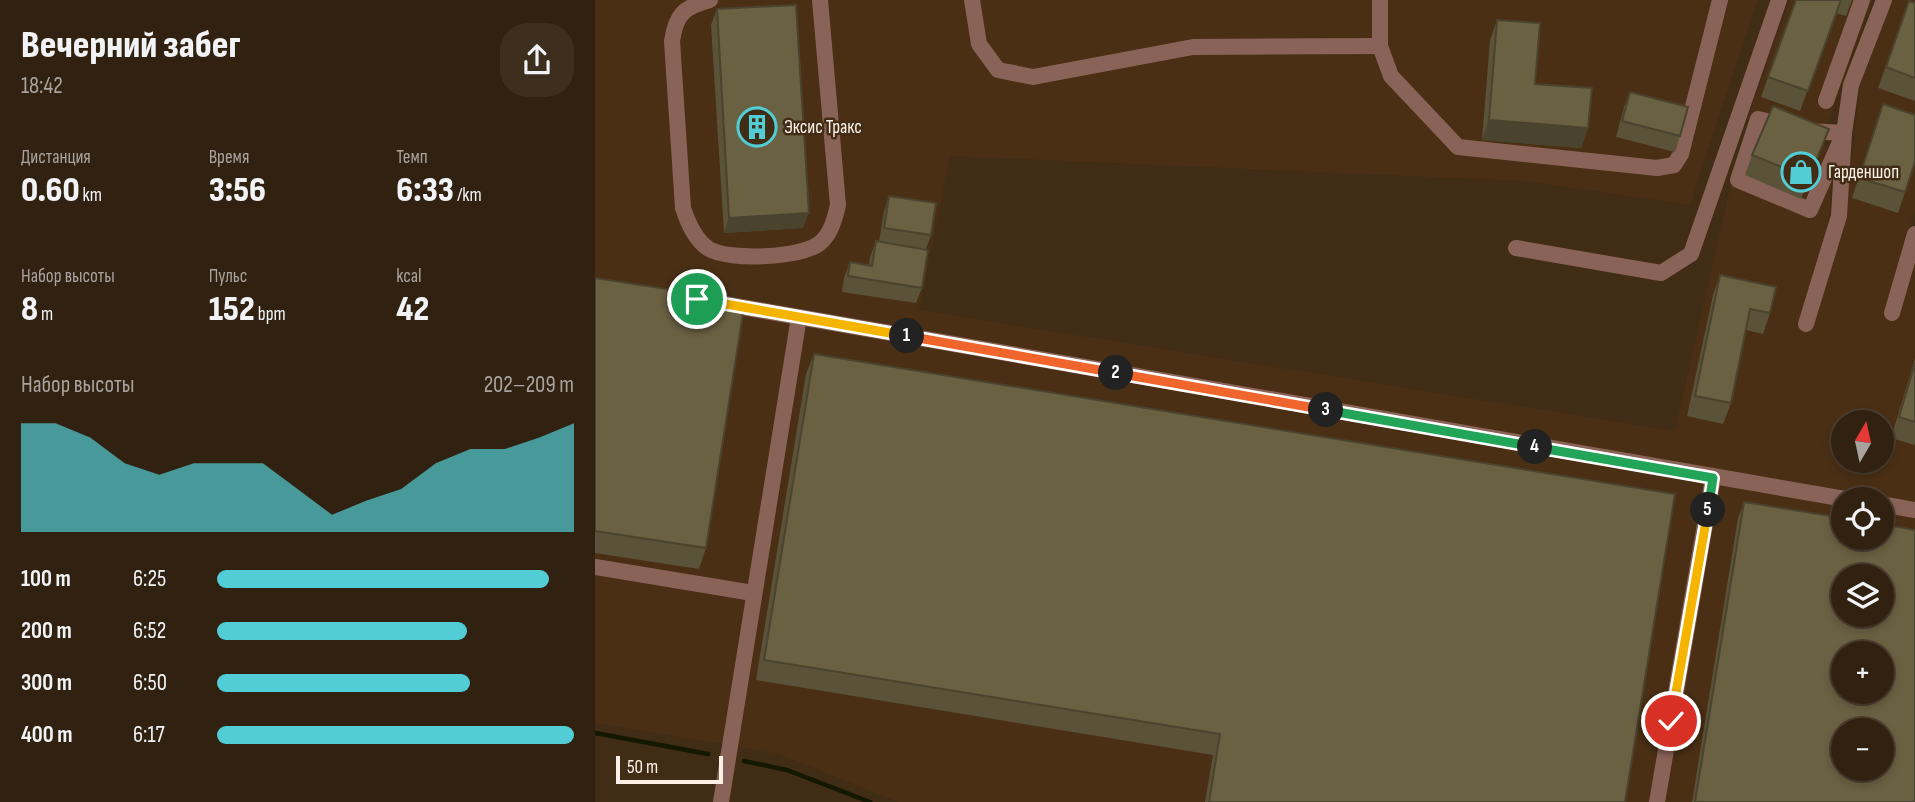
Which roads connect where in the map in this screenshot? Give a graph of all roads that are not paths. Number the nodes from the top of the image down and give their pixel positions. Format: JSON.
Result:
{"nodes":[{"id":1,"x":710,"y":0,"type":"edge"},
{"id":2,"x":820,"y":0,"type":"edge"},
{"id":3,"x":972,"y":0,"type":"edge"},
{"id":4,"x":1380,"y":0,"type":"edge"},
{"id":5,"x":1720,"y":0,"type":"edge"},
{"id":6,"x":1779,"y":0,"type":"edge"},
{"id":7,"x":1862,"y":0,"type":"edge"},
{"id":8,"x":1884,"y":0,"type":"edge"},
{"id":9,"x":1380,"y":46,"type":"junction"},
{"id":10,"x":1826,"y":101,"type":"dead end"},
{"id":11,"x":1844,"y":134,"type":"junction"},
{"id":12,"x":1915,"y":234,"type":"edge"},
{"id":13,"x":1515,"y":248,"type":"dead end"},
{"id":14,"x":704,"y":300,"type":"edge"},
{"id":15,"x":1892,"y":313,"type":"dead end"},
{"id":16,"x":799,"y":317,"type":"junction"},
{"id":17,"x":1806,"y":324,"type":"dead end"},
{"id":18,"x":1713,"y":478,"type":"junction"},
{"id":19,"x":1831,"y":497,"type":"edge"},
{"id":20,"x":1894,"y":506,"type":"edge"},
{"id":21,"x":1915,"y":510,"type":"edge"},
{"id":22,"x":595,"y":567,"type":"edge"},
{"id":23,"x":753,"y":593,"type":"junction"},
{"id":24,"x":721,"y":802,"type":"edge"},
{"id":25,"x":1657,"y":802,"type":"edge"}],
"edges":[{"from":1,"to":2,"type":"lane"},
{"from":3,"to":9,"type":"lane"},
{"from":4,"to":9,"type":"lane"},
{"from":5,"to":9,"type":"lane"},
{"from":6,"to":13,"type":"lane"},
{"from":7,"to":10,"type":"lane"},
{"from":8,"to":11,"type":"lane"},
{"from":11,"to":11,"type":"lane"},
{"from":11,"to":17,"type":"lane"},
{"from":12,"to":15,"type":"lane"},
{"from":14,"to":16,"type":"lane"},
{"from":16,"to":18,"type":"lane"},
{"from":16,"to":23,"type":"lane"},
{"from":18,"to":19,"type":"lane"},
{"from":18,"to":25,"type":"lane"},
{"from":20,"to":21,"type":"lane"},
{"from":22,"to":23,"type":"lane"},
{"from":23,"to":24,"type":"lane"}]}
